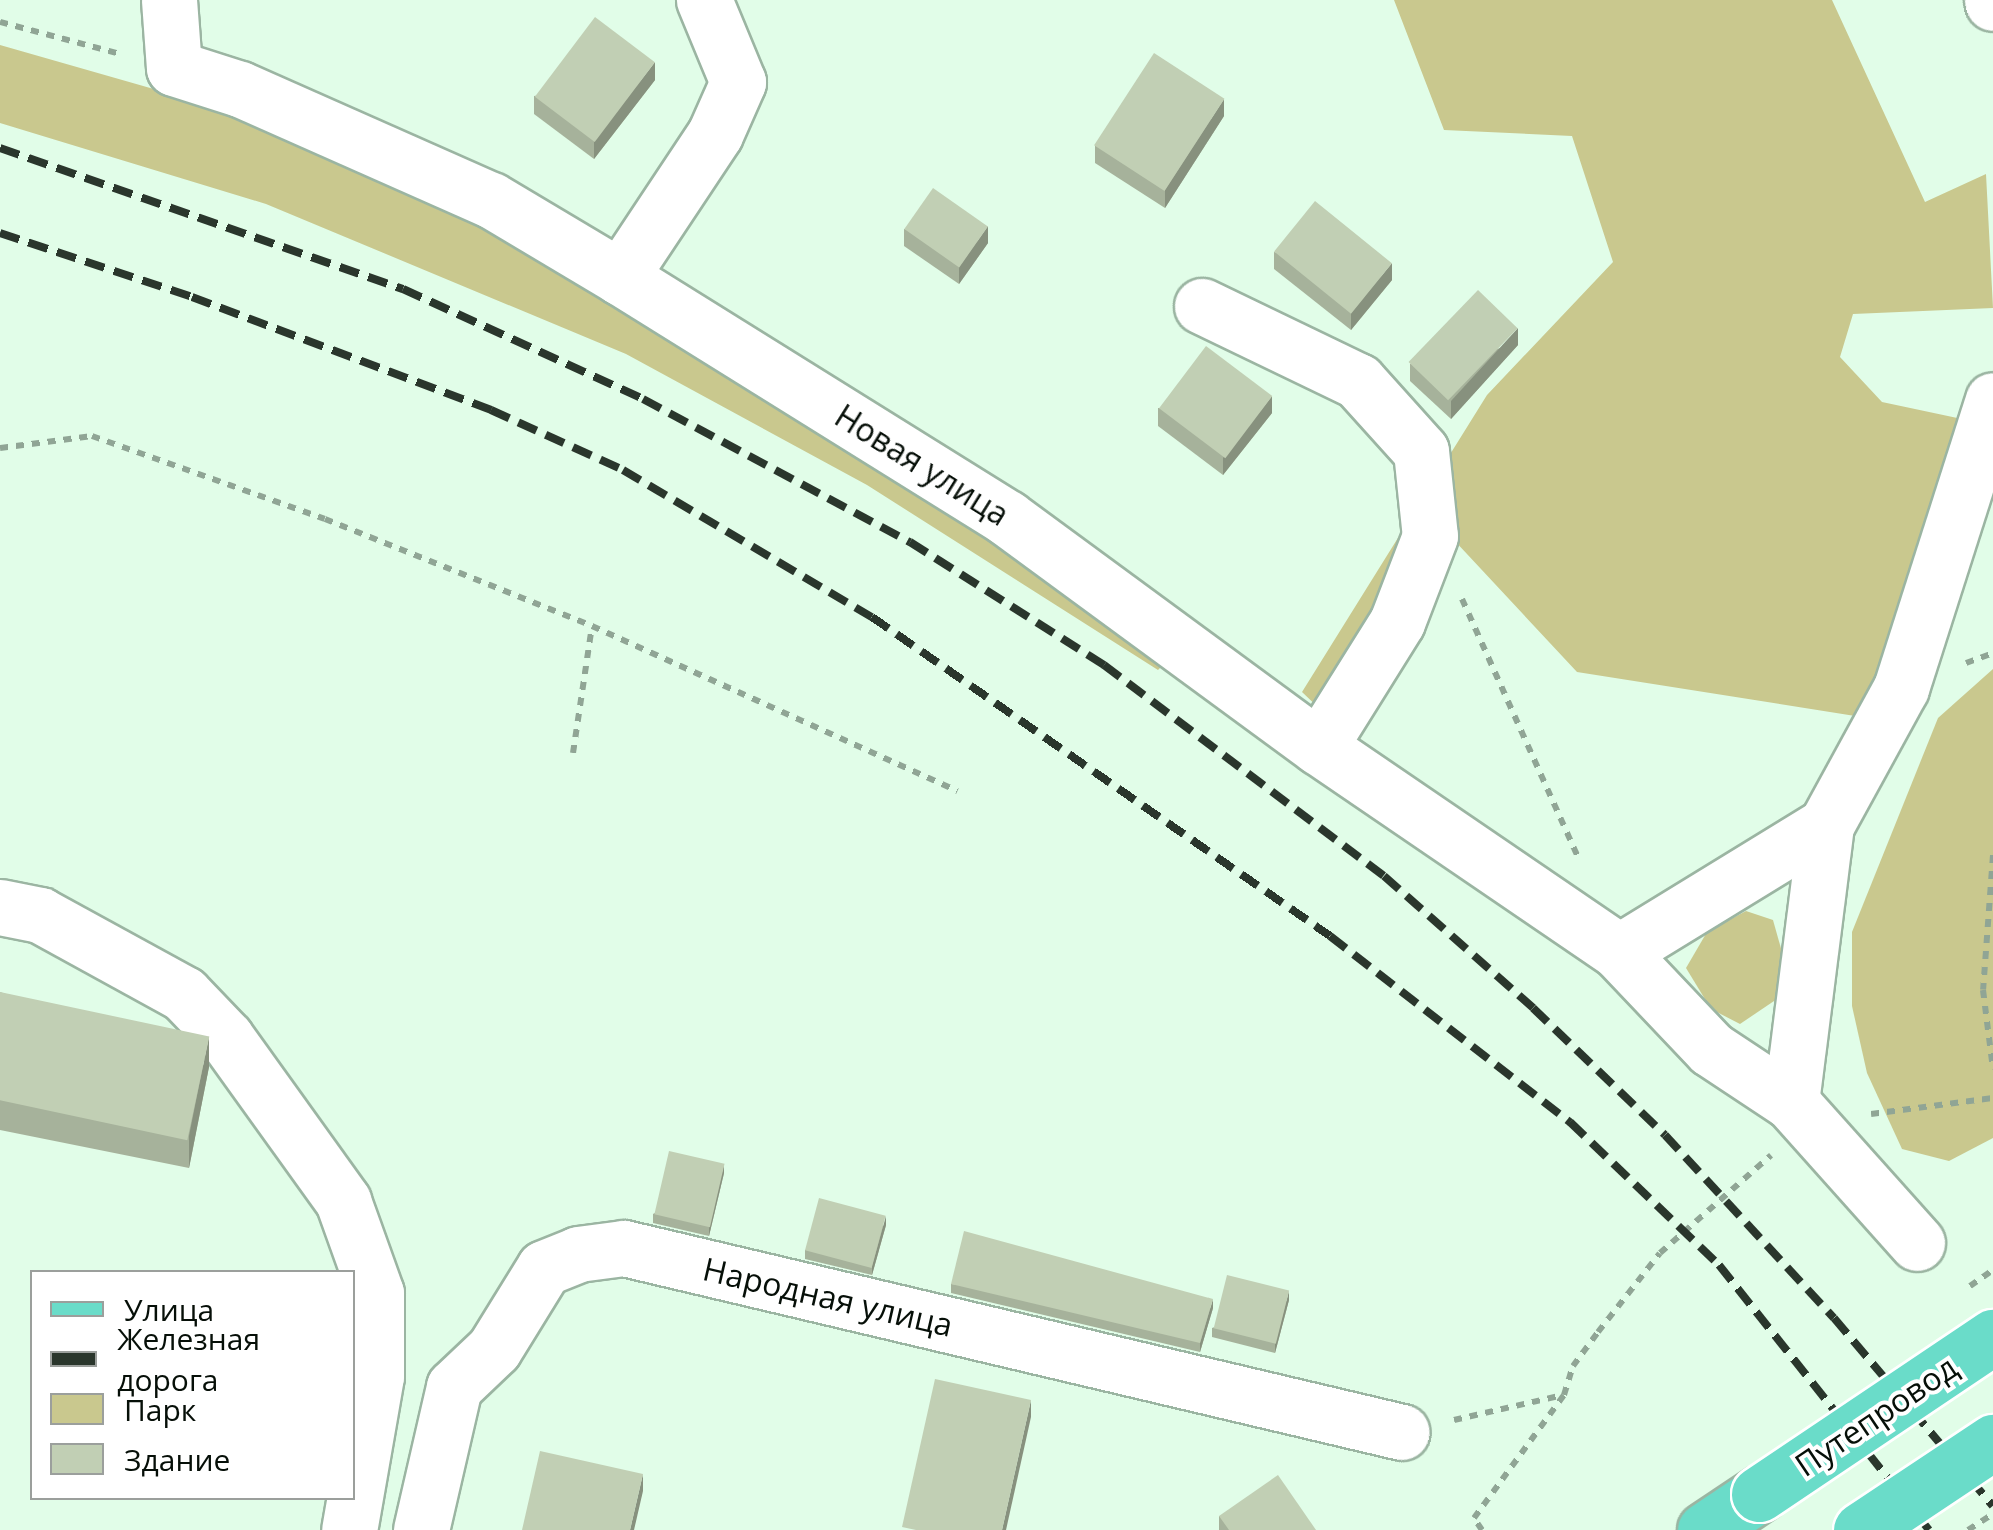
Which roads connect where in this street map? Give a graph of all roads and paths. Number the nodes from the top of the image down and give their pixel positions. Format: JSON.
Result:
{"nodes":[{"id":1,"x":169,"y":0,"type":"edge"},
{"id":2,"x":704,"y":0,"type":"edge"},
{"id":3,"x":0,"y":22,"type":"edge"},
{"id":4,"x":174,"y":68,"type":"junction"},
{"id":5,"x":620,"y":277,"type":"junction"},
{"id":6,"x":1202,"y":306,"type":"dead end"},
{"id":7,"x":1993,"y":400,"type":"edge"},
{"id":8,"x":0,"y":448,"type":"edge"},
{"id":9,"x":1430,"y":536,"type":"junction"},
{"id":10,"x":592,"y":626,"type":"junction"},
{"id":11,"x":1319,"y":747,"type":"junction"},
{"id":12,"x":573,"y":753,"type":"dead end"},
{"id":13,"x":957,"y":791,"type":"dead end"},
{"id":14,"x":1826,"y":825,"type":"junction"},
{"id":15,"x":1993,"y":855,"type":"edge"},
{"id":16,"x":1582,"y":865,"type":"dead end"},
{"id":17,"x":0,"y":907,"type":"edge"},
{"id":18,"x":1619,"y":952,"type":"junction"},
{"id":19,"x":1993,"y":1069,"type":"edge"},
{"id":20,"x":1993,"y":1098,"type":"edge"},
{"id":21,"x":1800,"y":1112,"type":"junction"},
{"id":22,"x":1916,"y":1244,"type":"dead end"},
{"id":23,"x":1993,"y":1337,"type":"edge"},
{"id":24,"x":1564,"y":1395,"type":"junction"},
{"id":25,"x":1402,"y":1432,"type":"joint"},
{"id":26,"x":1993,"y":1442,"type":"edge"},
{"id":27,"x":355,"y":1496,"type":"edge"},
{"id":28,"x":354,"y":1500,"type":"edge"},
{"id":29,"x":1993,"y":1514,"type":"edge"},
{"id":30,"x":349,"y":1530,"type":"edge"},
{"id":31,"x":420,"y":1530,"type":"edge"},
{"id":32,"x":1482,"y":1530,"type":"edge"},
{"id":33,"x":1705,"y":1530,"type":"edge"},
{"id":34,"x":1861,"y":1530,"type":"edge"},
{"id":35,"x":1968,"y":1530,"type":"edge"}],
"edges":[{"from":1,"to":4,"type":"street"},
{"from":2,"to":5,"type":"street"},
{"from":3,"to":4,"type":"path"},
{"from":4,"to":5,"type":"street","name":"Новая улица"},
{"from":5,"to":11,"type":"street","name":"Новая улица"},
{"from":6,"to":9,"type":"street"},
{"from":7,"to":14,"type":"street"},
{"from":8,"to":10,"type":"path"},
{"from":9,"to":11,"type":"street"},
{"from":9,"to":16,"type":"path"},
{"from":10,"to":12,"type":"path"},
{"from":10,"to":13,"type":"path"},
{"from":11,"to":18,"type":"street","name":"Новая улица"},
{"from":14,"to":18,"type":"street"},
{"from":14,"to":21,"type":"street"},
{"from":15,"to":19,"type":"path"},
{"from":17,"to":27,"type":"street"},
{"from":18,"to":21,"type":"street","name":"Новая улица"},
{"from":20,"to":21,"type":"path"},
{"from":21,"to":22,"type":"street","name":"Новая улица"},
{"from":21,"to":24,"type":"path"},
{"from":23,"to":33,"type":"main road","name":"Путепровод","bridge":true},
{"from":24,"to":25,"type":"path"},
{"from":24,"to":32,"type":"path"},
{"from":25,"to":31,"type":"street","name":"Народная улица"},
{"from":26,"to":34,"type":"main road","bridge":true},
{"from":28,"to":30,"type":"street"},
{"from":29,"to":35,"type":"path","bridge":true}]}
